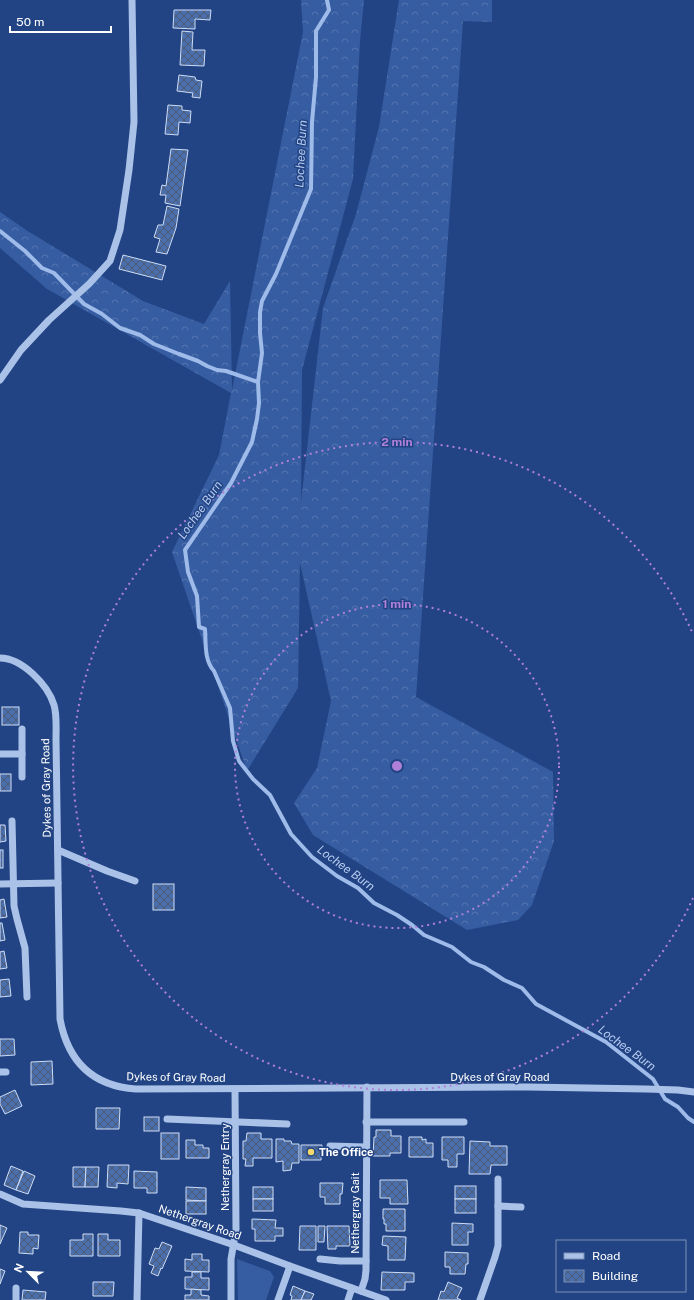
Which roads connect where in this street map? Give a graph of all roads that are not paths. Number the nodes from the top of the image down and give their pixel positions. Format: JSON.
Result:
{"nodes":[{"id":1,"x":132,"y":0,"type":"edge"},
{"id":2,"x":0,"y":380,"type":"edge"},
{"id":3,"x":0,"y":658,"type":"edge"},
{"id":4,"x":22,"y":729,"type":"dead end"},
{"id":5,"x":0,"y":754,"type":"edge"},
{"id":6,"x":22,"y":754,"type":"junction"},
{"id":7,"x":22,"y":777,"type":"dead end"},
{"id":8,"x":12,"y":821,"type":"dead end"},
{"id":9,"x":58,"y":850,"type":"junction"},
{"id":10,"x":135,"y":881,"type":"dead end"},
{"id":11,"x":58,"y":883,"type":"junction"},
{"id":12,"x":0,"y":884,"type":"edge"},
{"id":13,"x":14,"y":884,"type":"junction"},
{"id":14,"x":27,"y":997,"type":"dead end"},
{"id":15,"x":367,"y":1087,"type":"junction"},
{"id":16,"x":235,"y":1089,"type":"junction"},
{"id":17,"x":694,"y":1092,"type":"edge"},
{"id":18,"x":167,"y":1119,"type":"dead end"},
{"id":19,"x":236,"y":1122,"type":"junction"},
{"id":20,"x":366,"y":1122,"type":"junction"},
{"id":21,"x":464,"y":1122,"type":"dead end"},
{"id":22,"x":287,"y":1124,"type":"dead end"},
{"id":23,"x":330,"y":1146,"type":"dead end"},
{"id":24,"x":366,"y":1147,"type":"junction"},
{"id":25,"x":498,"y":1179,"type":"dead end"},
{"id":26,"x":0,"y":1194,"type":"edge"},
{"id":27,"x":498,"y":1206,"type":"junction"},
{"id":28,"x":521,"y":1207,"type":"dead end"},
{"id":29,"x":139,"y":1213,"type":"junction"},
{"id":30,"x":234,"y":1245,"type":"junction"},
{"id":31,"x":320,"y":1259,"type":"dead end"},
{"id":32,"x":366,"y":1261,"type":"junction"},
{"id":33,"x":290,"y":1266,"type":"junction"},
{"id":34,"x":16,"y":1288,"type":"dead end"},
{"id":35,"x":352,"y":1288,"type":"junction"},
{"id":36,"x":361,"y":1291,"type":"junction"},
{"id":37,"x":16,"y":1300,"type":"edge"},
{"id":38,"x":137,"y":1300,"type":"edge"},
{"id":39,"x":231,"y":1300,"type":"edge"},
{"id":40,"x":278,"y":1300,"type":"edge"},
{"id":41,"x":348,"y":1300,"type":"edge"},
{"id":42,"x":386,"y":1300,"type":"edge"},
{"id":43,"x":480,"y":1300,"type":"edge"}],
"edges":[{"from":1,"to":2,"type":"street"},
{"from":3,"to":9,"type":"street","name":"Dykes of Gray Road"},
{"from":4,"to":6,"type":"street"},
{"from":5,"to":6,"type":"street"},
{"from":6,"to":7,"type":"street"},
{"from":8,"to":13,"type":"street"},
{"from":9,"to":10,"type":"street"},
{"from":9,"to":11,"type":"street","name":"Dykes of Gray Road"},
{"from":11,"to":13,"type":"street"},
{"from":11,"to":16,"type":"street","name":"Dykes of Gray Road"},
{"from":12,"to":13,"type":"street"},
{"from":13,"to":14,"type":"street"},
{"from":15,"to":16,"type":"street","name":"Dykes of Gray Road"},
{"from":15,"to":17,"type":"street","name":"Dykes of Gray Road"},
{"from":15,"to":20,"type":"street","name":"Nethergray Gait"},
{"from":16,"to":19,"type":"street","name":"Nethergray Entry"},
{"from":18,"to":19,"type":"street"},
{"from":19,"to":22,"type":"street"},
{"from":19,"to":30,"type":"street","name":"Nethergray Entry"},
{"from":20,"to":21,"type":"street"},
{"from":20,"to":24,"type":"street","name":"Nethergray Gait"},
{"from":23,"to":24,"type":"street"},
{"from":24,"to":32,"type":"street","name":"Nethergray Gait"},
{"from":25,"to":27,"type":"street"},
{"from":26,"to":29,"type":"street","name":"Nethergray Road"},
{"from":27,"to":28,"type":"street"},
{"from":27,"to":43,"type":"street"},
{"from":29,"to":30,"type":"street","name":"Nethergray Road"},
{"from":29,"to":38,"type":"street"},
{"from":30,"to":33,"type":"street","name":"Nethergray Road"},
{"from":30,"to":39,"type":"street","name":"Nethergray Entry"},
{"from":31,"to":32,"type":"street"},
{"from":32,"to":36,"type":"street","name":"Nethergray Gait"},
{"from":33,"to":35,"type":"street","name":"Nethergray Road"},
{"from":33,"to":40,"type":"street"},
{"from":34,"to":37,"type":"street"},
{"from":35,"to":36,"type":"street","name":"Nethergray Road"},
{"from":35,"to":41,"type":"street"},
{"from":36,"to":42,"type":"street","name":"Nethergray Road"}]}
